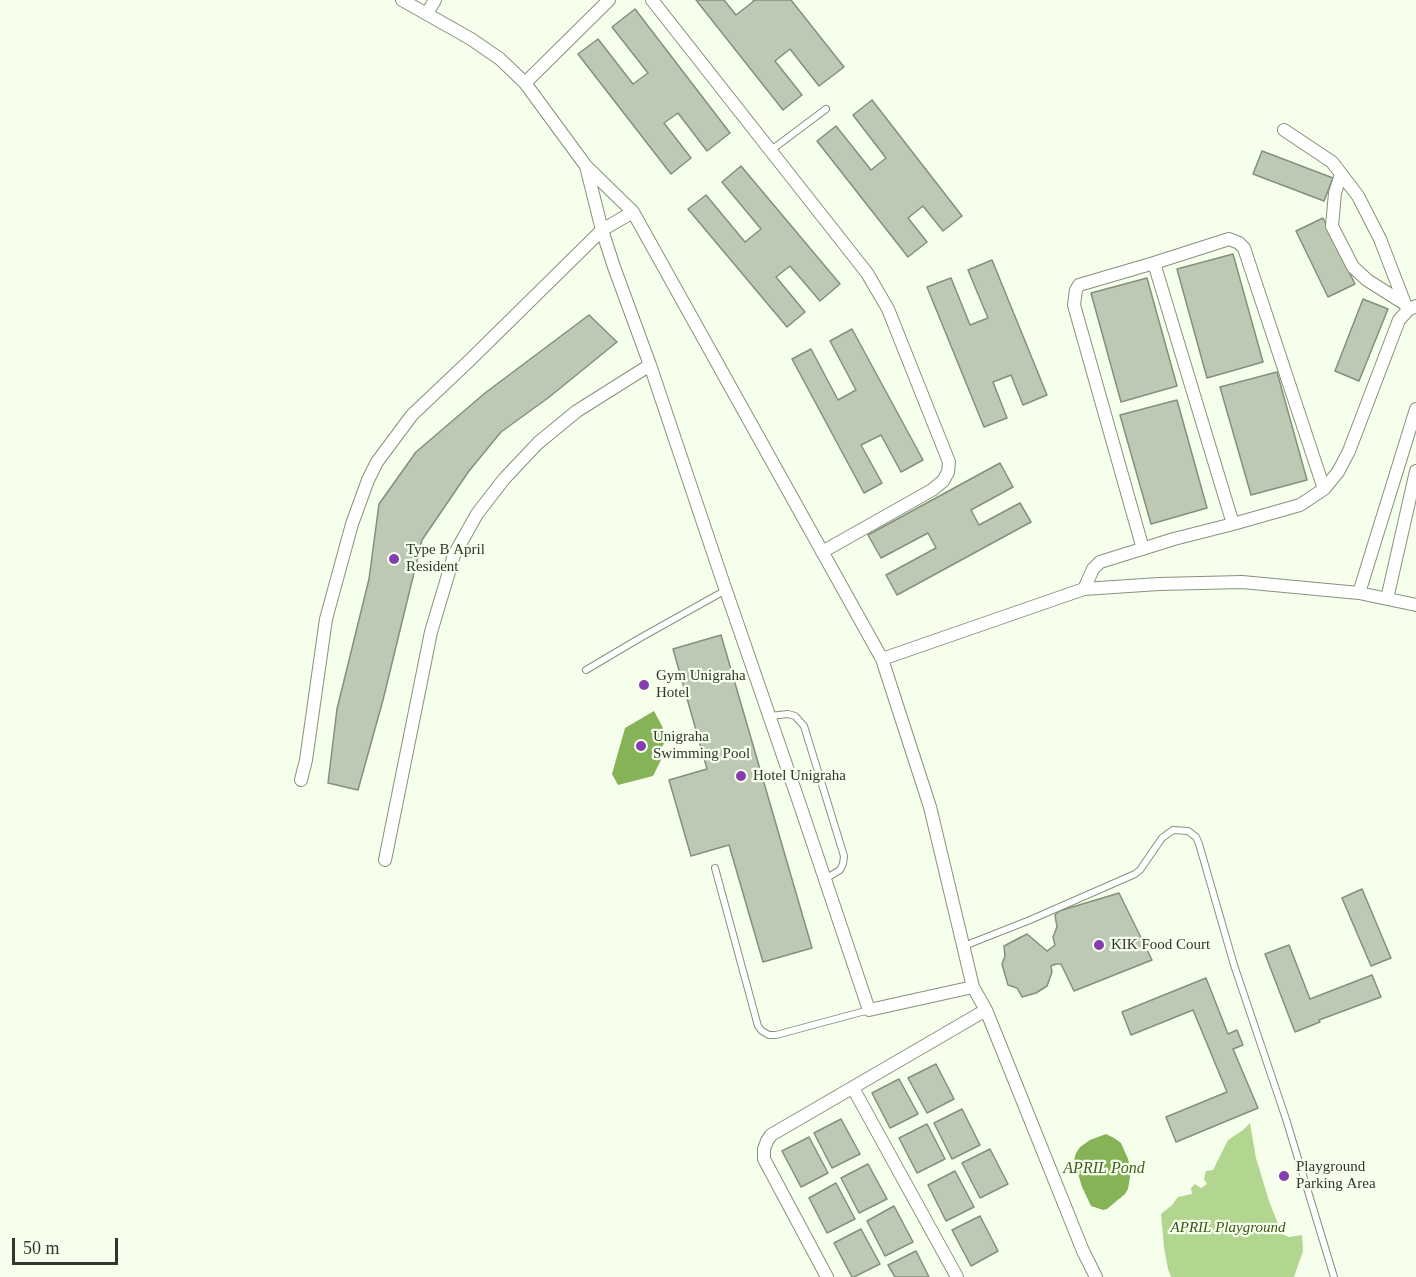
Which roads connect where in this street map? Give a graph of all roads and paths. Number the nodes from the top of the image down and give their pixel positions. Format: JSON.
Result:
{"nodes":[{"id":1,"x":402,"y":0,"type":"edge"},
{"id":2,"x":435,"y":0,"type":"edge"},
{"id":3,"x":609,"y":0,"type":"edge"},
{"id":4,"x":652,"y":0,"type":"edge"},
{"id":5,"x":427,"y":13,"type":"junction"},
{"id":6,"x":525,"y":83,"type":"junction"},
{"id":7,"x":826,"y":109,"type":"dead end"},
{"id":8,"x":1284,"y":130,"type":"dead end"},
{"id":9,"x":770,"y":151,"type":"junction"},
{"id":10,"x":586,"y":166,"type":"junction"},
{"id":11,"x":1341,"y":174,"type":"junction"},
{"id":12,"x":633,"y":212,"type":"junction"},
{"id":13,"x":602,"y":230,"type":"junction"},
{"id":14,"x":1154,"y":263,"type":"junction"},
{"id":15,"x":1410,"y":307,"type":"edge"},
{"id":16,"x":650,"y":365,"type":"junction"},
{"id":17,"x":1416,"y":409,"type":"edge"},
{"id":18,"x":1416,"y":471,"type":"edge"},
{"id":19,"x":1324,"y":489,"type":"junction"},
{"id":20,"x":1233,"y":524,"type":"junction"},
{"id":21,"x":1143,"y":549,"type":"junction"},
{"id":22,"x":822,"y":552,"type":"junction"},
{"id":23,"x":1084,"y":589,"type":"junction"},
{"id":24,"x":726,"y":590,"type":"junction"},
{"id":25,"x":1359,"y":593,"type":"junction"},
{"id":26,"x":1387,"y":599,"type":"junction"},
{"id":27,"x":1416,"y":605,"type":"edge"},
{"id":28,"x":882,"y":659,"type":"junction"},
{"id":29,"x":586,"y":670,"type":"dead end"},
{"id":30,"x":770,"y":716,"type":"junction"},
{"id":31,"x":301,"y":780,"type":"dead end"},
{"id":32,"x":385,"y":860,"type":"dead end"},
{"id":33,"x":716,"y":868,"type":"dead end"},
{"id":34,"x":825,"y":879,"type":"junction"},
{"id":35,"x":964,"y":946,"type":"junction"},
{"id":36,"x":973,"y":987,"type":"junction"},
{"id":37,"x":869,"y":1010,"type":"junction"},
{"id":38,"x":986,"y":1011,"type":"junction"},
{"id":39,"x":853,"y":1088,"type":"junction"},
{"id":40,"x":827,"y":1277,"type":"edge"},
{"id":41,"x":957,"y":1277,"type":"edge"},
{"id":42,"x":1096,"y":1277,"type":"edge"},
{"id":43,"x":1334,"y":1277,"type":"edge"}],
"edges":[{"from":1,"to":5,"type":"street"},
{"from":2,"to":5,"type":"street"},
{"from":3,"to":6,"type":"street"},
{"from":4,"to":9,"type":"street"},
{"from":5,"to":6,"type":"street"},
{"from":6,"to":10,"type":"street"},
{"from":7,"to":9,"type":"lane"},
{"from":8,"to":11,"type":"street"},
{"from":9,"to":22,"type":"street"},
{"from":10,"to":12,"type":"street"},
{"from":10,"to":13,"type":"street"},
{"from":11,"to":15,"type":"street"},
{"from":11,"to":15,"type":"street"},
{"from":12,"to":13,"type":"street"},
{"from":12,"to":22,"type":"street"},
{"from":13,"to":16,"type":"street"},
{"from":13,"to":31,"type":"street"},
{"from":14,"to":19,"type":"street"},
{"from":14,"to":20,"type":"street"},
{"from":14,"to":21,"type":"street"},
{"from":15,"to":19,"type":"street"},
{"from":16,"to":24,"type":"street"},
{"from":16,"to":32,"type":"street"},
{"from":17,"to":25,"type":"street"},
{"from":18,"to":26,"type":"street"},
{"from":19,"to":20,"type":"street"},
{"from":20,"to":21,"type":"street"},
{"from":21,"to":23,"type":"street"},
{"from":22,"to":28,"type":"street"},
{"from":23,"to":25,"type":"street"},
{"from":23,"to":28,"type":"street"},
{"from":24,"to":29,"type":"lane"},
{"from":24,"to":30,"type":"street"},
{"from":25,"to":26,"type":"street"},
{"from":26,"to":27,"type":"street"},
{"from":28,"to":35,"type":"street"},
{"from":30,"to":34,"type":"street"},
{"from":30,"to":34,"type":"lane"},
{"from":33,"to":37,"type":"lane"},
{"from":34,"to":37,"type":"street"},
{"from":35,"to":36,"type":"street"},
{"from":35,"to":43,"type":"lane"},
{"from":36,"to":37,"type":"street"},
{"from":36,"to":38,"type":"street"},
{"from":38,"to":39,"type":"street"},
{"from":38,"to":42,"type":"street"},
{"from":39,"to":40,"type":"street"},
{"from":39,"to":41,"type":"street"}]}
